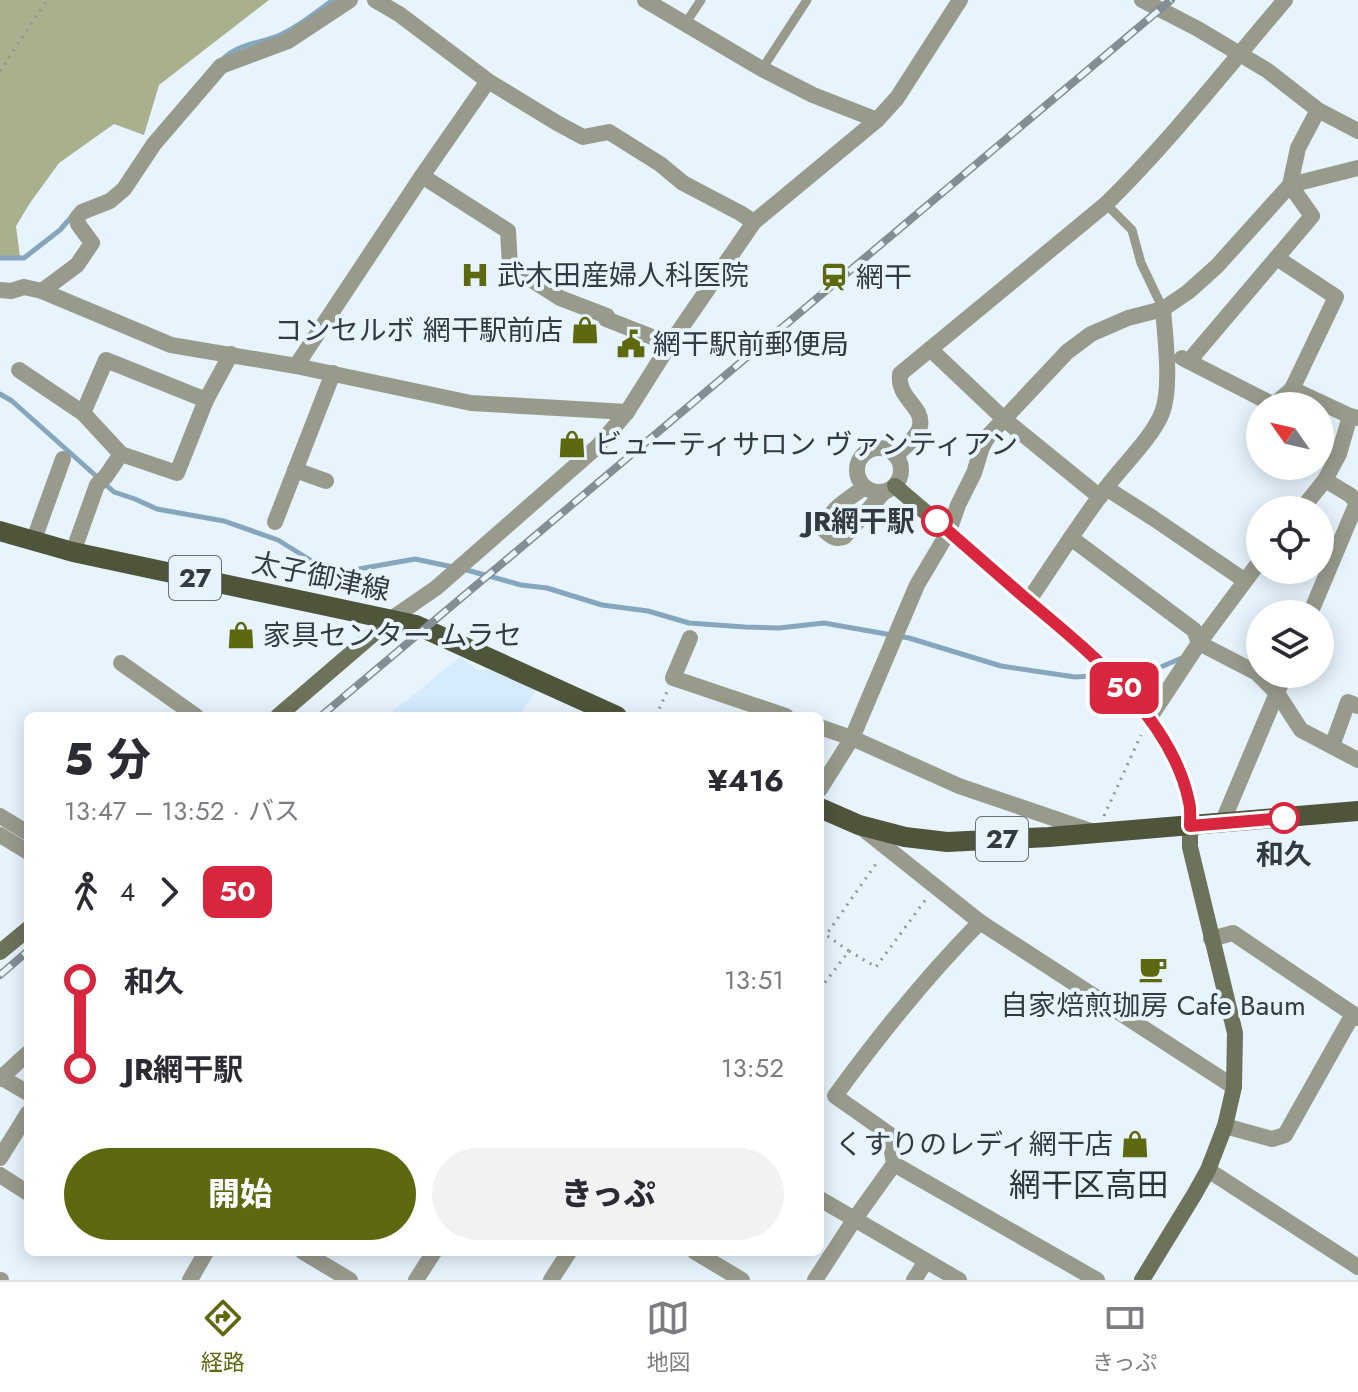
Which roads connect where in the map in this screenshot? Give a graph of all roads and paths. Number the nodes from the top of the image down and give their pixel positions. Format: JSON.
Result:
{"nodes":[{"id":1,"x":47,"y":0,"type":"edge"},
{"id":2,"x":350,"y":0,"type":"edge"},
{"id":3,"x":375,"y":0,"type":"edge"},
{"id":4,"x":645,"y":0,"type":"edge"},
{"id":5,"x":701,"y":0,"type":"edge"},
{"id":6,"x":807,"y":0,"type":"edge"},
{"id":7,"x":960,"y":0,"type":"edge"},
{"id":8,"x":1142,"y":0,"type":"edge"},
{"id":9,"x":1285,"y":0,"type":"edge"},
{"id":10,"x":685,"y":24,"type":"junction"},
{"id":11,"x":1239,"y":54,"type":"junction"},
{"id":12,"x":762,"y":69,"type":"junction"},
{"id":13,"x":0,"y":71,"type":"edge"},
{"id":14,"x":488,"y":81,"type":"junction"},
{"id":15,"x":1318,"y":110,"type":"junction"},
{"id":16,"x":877,"y":120,"type":"junction"},
{"id":17,"x":1358,"y":131,"type":"edge"},
{"id":18,"x":1358,"y":168,"type":"edge"},
{"id":19,"x":422,"y":176,"type":"junction"},
{"id":20,"x":1290,"y":185,"type":"junction"},
{"id":21,"x":1106,"y":204,"type":"junction"},
{"id":22,"x":754,"y":222,"type":"junction"},
{"id":23,"x":1277,"y":258,"type":"junction"},
{"id":24,"x":0,"y":290,"type":"edge"},
{"id":25,"x":42,"y":291,"type":"junction"},
{"id":26,"x":1163,"y":309,"type":"junction"},
{"id":27,"x":670,"y":344,"type":"junction"},
{"id":28,"x":930,"y":349,"type":"junction"},
{"id":29,"x":1166,"y":350,"type":"junction"},
{"id":30,"x":231,"y":354,"type":"junction"},
{"id":31,"x":1189,"y":361,"type":"junction"},
{"id":32,"x":296,"y":366,"type":"junction"},
{"id":33,"x":19,"y":370,"type":"dead end"},
{"id":34,"x":333,"y":373,"type":"junction"},
{"id":35,"x":1292,"y":389,"type":"junction"},
{"id":36,"x":206,"y":400,"type":"junction"},
{"id":37,"x":627,"y":412,"type":"junction"},
{"id":38,"x":83,"y":413,"type":"junction"},
{"id":39,"x":1354,"y":417,"type":"edge"},
{"id":40,"x":1004,"y":419,"type":"junction"},
{"id":41,"x":121,"y":454,"type":"junction"},
{"id":42,"x":896,"y":456,"type":"junction"},
{"id":43,"x":63,"y":459,"type":"dead end"},
{"id":44,"x":1334,"y":463,"type":"edge"},
{"id":45,"x":295,"y":470,"type":"junction"},
{"id":46,"x":1325,"y":480,"type":"joint"},
{"id":47,"x":326,"y":481,"type":"dead end"},
{"id":48,"x":865,"y":487,"type":"junction"},
{"id":49,"x":890,"y":489,"type":"junction"},
{"id":50,"x":1103,"y":493,"type":"junction"},
{"id":51,"x":1312,"y":496,"type":"edge"},
{"id":52,"x":1358,"y":501,"type":"edge"},
{"id":53,"x":275,"y":522,"type":"dead end"},
{"id":54,"x":0,"y":531,"type":"edge"},
{"id":55,"x":949,"y":531,"type":"junction"},
{"id":56,"x":1071,"y":538,"type":"junction"},
{"id":57,"x":33,"y":542,"type":"junction"},
{"id":58,"x":73,"y":552,"type":"junction"},
{"id":59,"x":1246,"y":578,"type":"edge"},
{"id":60,"x":1244,"y":580,"type":"junction"},
{"id":61,"x":1029,"y":600,"type":"junction"},
{"id":62,"x":1316,"y":600,"type":"edge"},
{"id":63,"x":391,"y":619,"type":"junction"},
{"id":64,"x":690,"y":638,"type":"dead end"},
{"id":65,"x":1193,"y":651,"type":"junction"},
{"id":66,"x":121,"y":663,"type":"dead end"},
{"id":67,"x":673,"y":678,"type":"junction"},
{"id":68,"x":1279,"y":688,"type":"edge"},
{"id":69,"x":1274,"y":701,"type":"junction"},
{"id":70,"x":1358,"y":706,"type":"edge"},
{"id":71,"x":190,"y":712,"type":"edge"},
{"id":72,"x":283,"y":712,"type":"edge"},
{"id":73,"x":608,"y":712,"type":"edge"},
{"id":74,"x":658,"y":712,"type":"edge"},
{"id":75,"x":774,"y":712,"type":"edge"},
{"id":76,"x":1150,"y":717,"type":"junction"},
{"id":77,"x":824,"y":728,"type":"edge"},
{"id":78,"x":852,"y":738,"type":"junction"},
{"id":79,"x":1332,"y":746,"type":"junction"},
{"id":80,"x":1358,"y":760,"type":"edge"},
{"id":81,"x":824,"y":783,"type":"edge"},
{"id":82,"x":824,"y":810,"type":"edge"},
{"id":83,"x":1358,"y":811,"type":"edge"},
{"id":84,"x":0,"y":816,"type":"edge"},
{"id":85,"x":1222,"y":823,"type":"junction"},
{"id":86,"x":859,"y":825,"type":"junction"},
{"id":87,"x":1190,"y":826,"type":"junction"},
{"id":88,"x":24,"y":831,"type":"edge"},
{"id":89,"x":1096,"y":833,"type":"junction"},
{"id":90,"x":0,"y":835,"type":"edge"},
{"id":91,"x":887,"y":848,"type":"junction"},
{"id":92,"x":24,"y":850,"type":"edge"},
{"id":93,"x":936,"y":887,"type":"junction"},
{"id":94,"x":980,"y":922,"type":"junction"},
{"id":95,"x":24,"y":932,"type":"edge"},
{"id":96,"x":1211,"y":939,"type":"junction"},
{"id":97,"x":849,"y":951,"type":"junction"},
{"id":98,"x":0,"y":952,"type":"edge"},
{"id":99,"x":824,"y":984,"type":"edge"},
{"id":100,"x":1355,"y":1016,"type":"edge"},
{"id":101,"x":24,"y":1057,"type":"edge"},
{"id":102,"x":1,"y":1078,"type":"edge"},
{"id":103,"x":1234,"y":1087,"type":"junction"},
{"id":104,"x":24,"y":1091,"type":"edge"},
{"id":105,"x":827,"y":1093,"type":"edge"},
{"id":106,"x":24,"y":1119,"type":"edge"},
{"id":107,"x":1225,"y":1126,"type":"junction"},
{"id":108,"x":0,"y":1158,"type":"edge"},
{"id":109,"x":894,"y":1164,"type":"junction"},
{"id":110,"x":1208,"y":1170,"type":"junction"},
{"id":111,"x":0,"y":1175,"type":"edge"},
{"id":112,"x":24,"y":1190,"type":"edge"},
{"id":113,"x":824,"y":1201,"type":"edge"},
{"id":114,"x":854,"y":1220,"type":"junction"},
{"id":115,"x":204,"y":1256,"type":"edge"},
{"id":116,"x":314,"y":1256,"type":"edge"},
{"id":117,"x":431,"y":1256,"type":"edge"},
{"id":118,"x":566,"y":1256,"type":"edge"},
{"id":119,"x":699,"y":1256,"type":"edge"},
{"id":120,"x":926,"y":1261,"type":"junction"},
{"id":121,"x":1358,"y":1267,"type":"edge"},
{"id":122,"x":715,"y":1274,"type":"edge"},
{"id":123,"x":192,"y":1275,"type":"edge"},
{"id":124,"x":210,"y":1280,"type":"edge"},
{"id":125,"x":350,"y":1280,"type":"edge"},
{"id":126,"x":416,"y":1280,"type":"edge"},
{"id":127,"x":551,"y":1280,"type":"edge"},
{"id":128,"x":742,"y":1280,"type":"edge"},
{"id":129,"x":815,"y":1280,"type":"edge"},
{"id":130,"x":914,"y":1280,"type":"edge"},
{"id":131,"x":959,"y":1280,"type":"edge"},
{"id":132,"x":1097,"y":1280,"type":"edge"},
{"id":133,"x":1142,"y":1280,"type":"edge"}],
"edges":[{"from":1,"to":13,"type":"path"},
{"from":2,"to":25,"type":"street"},
{"from":3,"to":14,"type":"street"},
{"from":4,"to":10,"type":"street"},
{"from":5,"to":10,"type":"lane"},
{"from":6,"to":12,"type":"lane"},
{"from":7,"to":16,"type":"street"},
{"from":8,"to":11,"type":"street"},
{"from":9,"to":11,"type":"street"},
{"from":10,"to":12,"type":"street"},
{"from":11,"to":15,"type":"street"},
{"from":11,"to":21,"type":"street"},
{"from":12,"to":16,"type":"street"},
{"from":14,"to":19,"type":"street"},
{"from":14,"to":22,"type":"street"},
{"from":15,"to":17,"type":"street"},
{"from":15,"to":20,"type":"street"},
{"from":16,"to":22,"type":"street"},
{"from":18,"to":20,"type":"street"},
{"from":19,"to":27,"type":"street"},
{"from":19,"to":32,"type":"street"},
{"from":20,"to":23,"type":"street"},
{"from":20,"to":26,"type":"street"},
{"from":21,"to":26,"type":"lane"},
{"from":21,"to":28,"type":"street"},
{"from":22,"to":27,"type":"street"},
{"from":23,"to":31,"type":"street"},
{"from":23,"to":35,"type":"street"},
{"from":24,"to":25,"type":"street"},
{"from":25,"to":30,"type":"street"},
{"from":26,"to":29,"type":"street"},
{"from":26,"to":40,"type":"street"},
{"from":27,"to":37,"type":"street"},
{"from":28,"to":40,"type":"street"},
{"from":28,"to":42,"type":"street"},
{"from":29,"to":31,"type":"street"},
{"from":29,"to":50,"type":"street"},
{"from":30,"to":32,"type":"street"},
{"from":30,"to":36,"type":"street"},
{"from":31,"to":35,"type":"street"},
{"from":32,"to":34,"type":"street"},
{"from":33,"to":38,"type":"street"},
{"from":34,"to":37,"type":"street"},
{"from":34,"to":45,"type":"street"},
{"from":35,"to":39,"type":"street"},
{"from":36,"to":38,"type":"street"},
{"from":36,"to":41,"type":"street"},
{"from":37,"to":63,"type":"street"},
{"from":38,"to":41,"type":"street"},
{"from":39,"to":44,"type":"street"},
{"from":40,"to":50,"type":"street"},
{"from":40,"to":55,"type":"street"},
{"from":41,"to":58,"type":"street"},
{"from":42,"to":48,"type":"street"},
{"from":42,"to":49,"type":"street"},
{"from":43,"to":57,"type":"street"},
{"from":45,"to":47,"type":"street"},
{"from":45,"to":53,"type":"street"},
{"from":46,"to":51,"type":"street"},
{"from":46,"to":52,"type":"street"},
{"from":48,"to":49,"type":"street"},
{"from":48,"to":49,"type":"street"},
{"from":49,"to":55,"type":"main road"},
{"from":50,"to":56,"type":"street"},
{"from":50,"to":60,"type":"street"},
{"from":52,"to":62,"type":"street"},
{"from":54,"to":57,"type":"main road","name":"太子御津線","number":"27"},
{"from":55,"to":61,"type":"main road"},
{"from":55,"to":78,"type":"street"},
{"from":56,"to":61,"type":"street"},
{"from":56,"to":65,"type":"street"},
{"from":57,"to":58,"type":"main road","name":"太子御津線","number":"27"},
{"from":58,"to":63,"type":"main road","name":"太子御津線","number":"27"},
{"from":59,"to":60,"type":"street"},
{"from":60,"to":65,"type":"street"},
{"from":61,"to":76,"type":"main road"},
{"from":63,"to":72,"type":"main road"},
{"from":63,"to":73,"type":"main road","name":"太子御津線","number":"27"},
{"from":64,"to":67,"type":"street"},
{"from":65,"to":69,"type":"street"},
{"from":65,"to":76,"type":"street"},
{"from":66,"to":71,"type":"street"},
{"from":67,"to":74,"type":"path"},
{"from":67,"to":75,"type":"street"},
{"from":68,"to":69,"type":"street"},
{"from":69,"to":79,"type":"street"},
{"from":69,"to":85,"type":"street"},
{"from":70,"to":79,"type":"street"},
{"from":76,"to":87,"type":"main road"},
{"from":76,"to":89,"type":"path"},
{"from":77,"to":78,"type":"street"},
{"from":78,"to":81,"type":"street"},
{"from":78,"to":89,"type":"street"},
{"from":79,"to":80,"type":"street"},
{"from":82,"to":86,"type":"main road","number":"27"},
{"from":83,"to":85,"type":"main road","number":"27"},
{"from":84,"to":88,"type":"street"},
{"from":85,"to":87,"type":"main road","number":"27"},
{"from":86,"to":89,"type":"main road","number":"27"},
{"from":86,"to":91,"type":"street"},
{"from":87,"to":89,"type":"main road","number":"27"},
{"from":87,"to":96,"type":"main road"},
{"from":90,"to":92,"type":"street"},
{"from":91,"to":93,"type":"street"},
{"from":91,"to":97,"type":"path"},
{"from":93,"to":94,"type":"street"},
{"from":93,"to":97,"type":"path"},
{"from":94,"to":103,"type":"street"},
{"from":94,"to":105,"type":"street"},
{"from":95,"to":98,"type":"main road"},
{"from":96,"to":100,"type":"street"},
{"from":96,"to":103,"type":"main road"},
{"from":97,"to":99,"type":"path"},
{"from":100,"to":107,"type":"street"},
{"from":101,"to":102,"type":"street"},
{"from":102,"to":104,"type":"street"},
{"from":103,"to":107,"type":"main road"},
{"from":105,"to":109,"type":"street"},
{"from":106,"to":108,"type":"street"},
{"from":107,"to":110,"type":"main road"},
{"from":109,"to":114,"type":"street"},
{"from":109,"to":132,"type":"street"},
{"from":110,"to":121,"type":"street"},
{"from":110,"to":133,"type":"main road"},
{"from":111,"to":112,"type":"street"},
{"from":113,"to":114,"type":"street"},
{"from":114,"to":120,"type":"street"},
{"from":114,"to":129,"type":"street"},
{"from":115,"to":123,"type":"street"},
{"from":116,"to":125,"type":"street"},
{"from":117,"to":126,"type":"street"},
{"from":118,"to":127,"type":"street"},
{"from":119,"to":122,"type":"street"},
{"from":120,"to":130,"type":"street"},
{"from":120,"to":131,"type":"street"},
{"from":122,"to":128,"type":"street"},
{"from":123,"to":124,"type":"street"}]}
